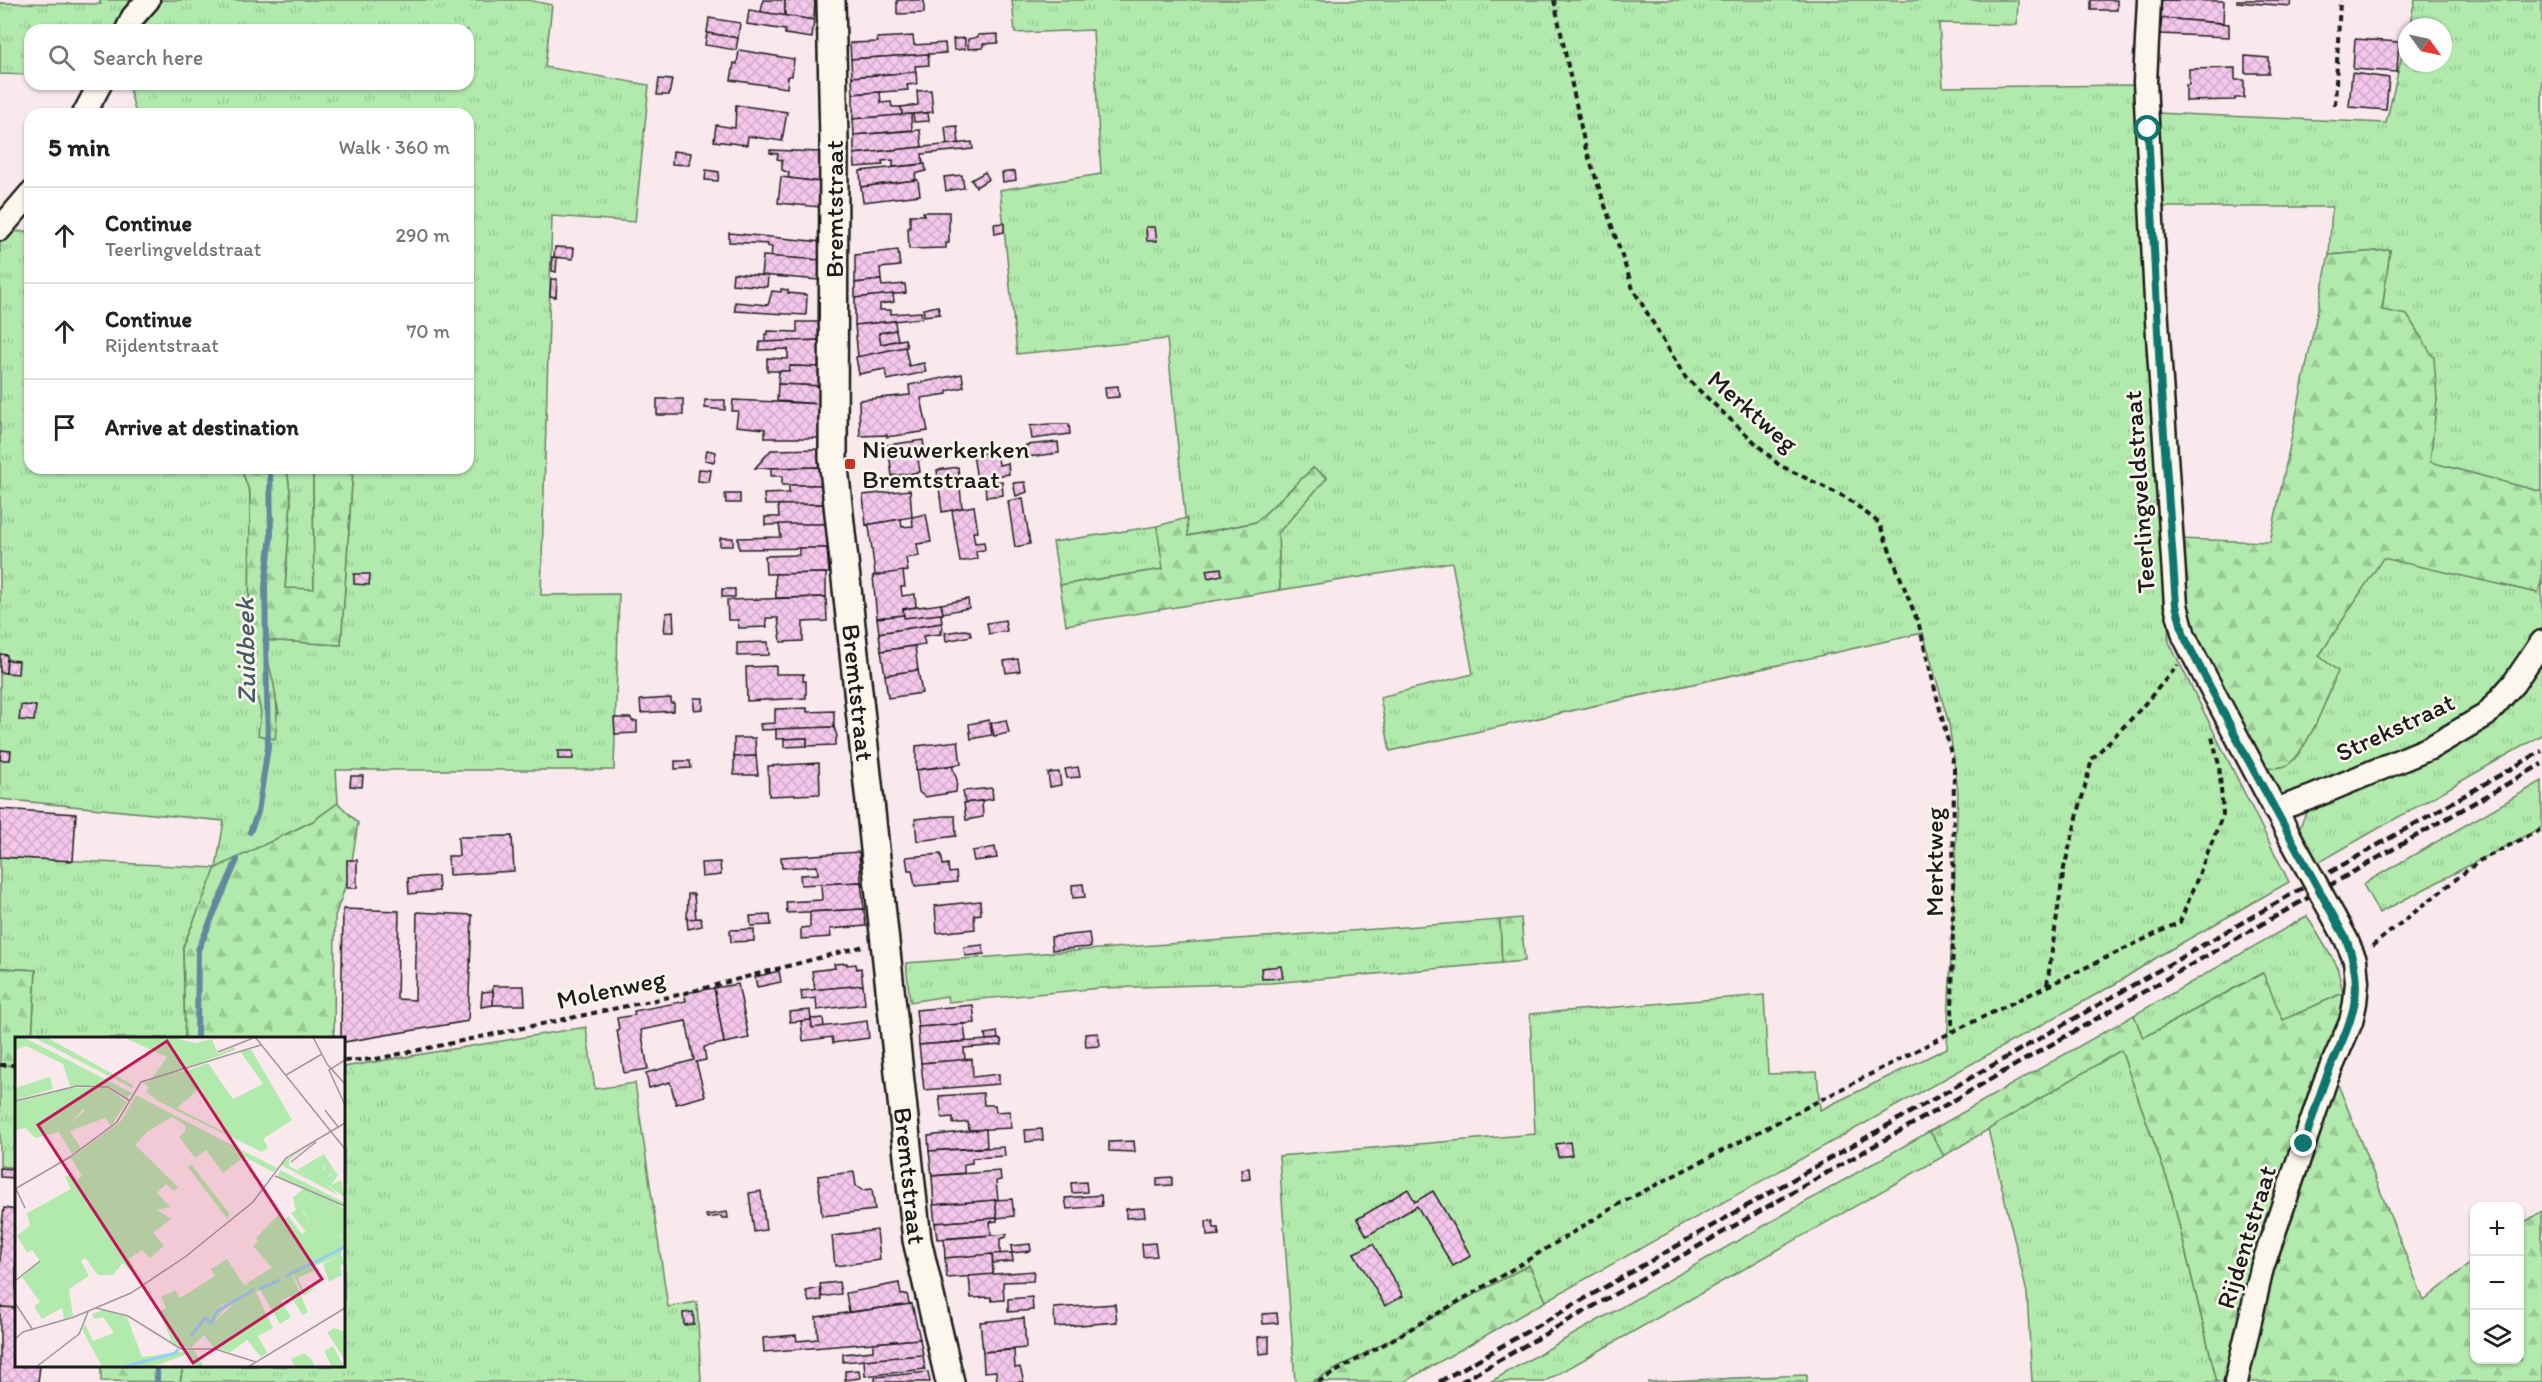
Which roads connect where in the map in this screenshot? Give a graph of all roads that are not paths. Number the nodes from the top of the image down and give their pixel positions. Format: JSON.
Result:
{"nodes":[{"id":1,"x":148,"y":0,"type":"edge"},
{"id":2,"x":831,"y":0,"type":"edge"},
{"id":3,"x":2149,"y":0,"type":"edge"},
{"id":4,"x":130,"y":24,"type":"edge"},
{"id":5,"x":97,"y":90,"type":"edge"},
{"id":6,"x":87,"y":108,"type":"edge"},
{"id":7,"x":24,"y":201,"type":"edge"},
{"id":8,"x":0,"y":229,"type":"edge"},
{"id":9,"x":2542,"y":642,"type":"edge"},
{"id":10,"x":2275,"y":810,"type":"junction"},
{"id":11,"x":2346,"y":939,"type":"joint"},
{"id":12,"x":951,"y":1382,"type":"edge"},
{"id":13,"x":2236,"y":1382,"type":"edge"}],
"edges":[{"from":1,"to":4,"type":"street"},
{"from":2,"to":12,"type":"street","name":"Bremtstraat"},
{"from":3,"to":10,"type":"street","name":"Teerlingveldstraat"},
{"from":5,"to":6,"type":"street"},
{"from":7,"to":8,"type":"street"},
{"from":9,"to":10,"type":"street","name":"Strekstraat"},
{"from":10,"to":11,"type":"street","name":"Teerlingveldstraat","bridge":true},
{"from":11,"to":13,"type":"street","name":"Rijdentstraat"}]}
